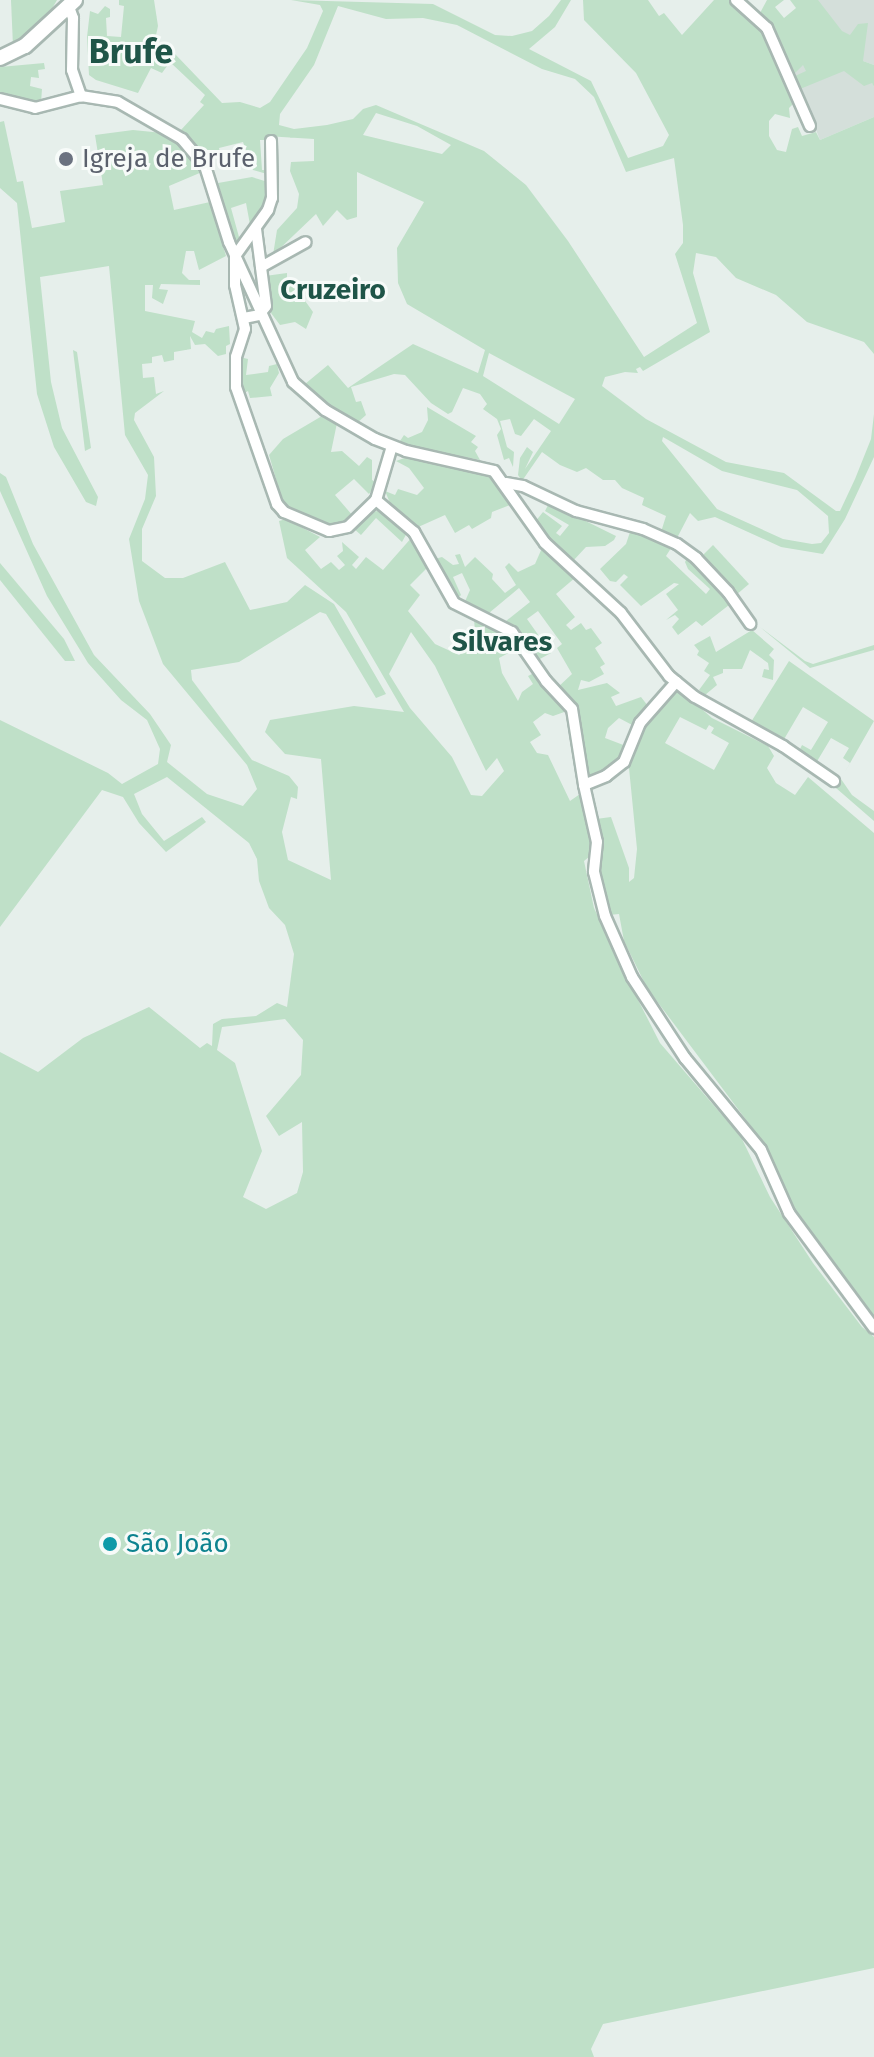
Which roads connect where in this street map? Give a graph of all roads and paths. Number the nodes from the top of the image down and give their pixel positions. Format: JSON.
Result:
{"nodes":[{"id":1,"x":736,"y":0,"type":"edge"},
{"id":2,"x":72,"y":3,"type":"edge"},
{"id":3,"x":0,"y":58,"type":"edge"},
{"id":4,"x":81,"y":96,"type":"junction"},
{"id":5,"x":0,"y":99,"type":"edge"},
{"id":6,"x":810,"y":126,"type":"dead end"},
{"id":7,"x":271,"y":141,"type":"dead end"},
{"id":8,"x":256,"y":229,"type":"junction"},
{"id":9,"x":306,"y":242,"type":"dead end"},
{"id":10,"x":235,"y":256,"type":"junction"},
{"id":11,"x":261,"y":267,"type":"junction"},
{"id":12,"x":263,"y":311,"type":"junction"},
{"id":13,"x":244,"y":318,"type":"junction"},
{"id":14,"x":392,"y":446,"type":"junction"},
{"id":15,"x":506,"y":483,"type":"junction"},
{"id":16,"x":376,"y":500,"type":"junction"},
{"id":17,"x":750,"y":624,"type":"dead end"},
{"id":18,"x":676,"y":682,"type":"junction"},
{"id":19,"x":834,"y":781,"type":"dead end"},
{"id":20,"x":584,"y":785,"type":"junction"},
{"id":21,"x":874,"y":1328,"type":"edge"}],
"edges":[{"from":1,"to":6,"type":"street"},
{"from":2,"to":3,"type":"street"},
{"from":2,"to":4,"type":"street"},
{"from":4,"to":5,"type":"street"},
{"from":4,"to":10,"type":"street"},
{"from":7,"to":8,"type":"street"},
{"from":8,"to":10,"type":"street"},
{"from":8,"to":11,"type":"street"},
{"from":9,"to":11,"type":"street"},
{"from":10,"to":12,"type":"street"},
{"from":10,"to":13,"type":"street"},
{"from":11,"to":12,"type":"street"},
{"from":12,"to":13,"type":"street"},
{"from":12,"to":14,"type":"street"},
{"from":13,"to":16,"type":"street"},
{"from":14,"to":15,"type":"street"},
{"from":14,"to":16,"type":"street"},
{"from":15,"to":17,"type":"street"},
{"from":15,"to":18,"type":"street"},
{"from":16,"to":20,"type":"street"},
{"from":18,"to":19,"type":"street"},
{"from":18,"to":20,"type":"street"},
{"from":20,"to":21,"type":"street"}]}
